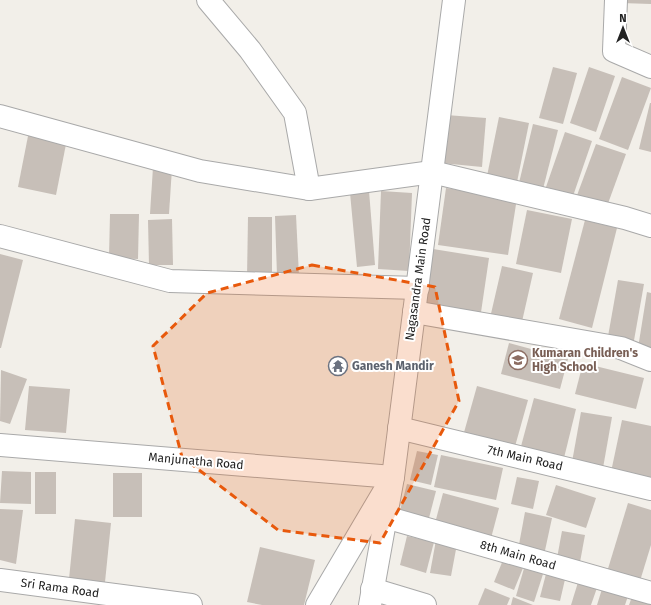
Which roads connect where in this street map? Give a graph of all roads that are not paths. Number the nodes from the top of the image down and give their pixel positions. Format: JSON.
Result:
{"nodes":[{"id":1,"x":208,"y":0,"type":"edge"},
{"id":2,"x":454,"y":0,"type":"edge"},
{"id":3,"x":616,"y":0,"type":"edge"},
{"id":4,"x":651,"y":68,"type":"edge"},
{"id":5,"x":0,"y":116,"type":"edge"},
{"id":6,"x":432,"y":172,"type":"junction"},
{"id":7,"x":308,"y":189,"type":"junction"},
{"id":8,"x":651,"y":226,"type":"edge"},
{"id":9,"x":0,"y":236,"type":"edge"},
{"id":10,"x":418,"y":288,"type":"junction"},
{"id":11,"x":414,"y":312,"type":"junction"},
{"id":12,"x":651,"y":360,"type":"edge"},
{"id":13,"x":399,"y":428,"type":"junction"},
{"id":14,"x":0,"y":445,"type":"edge"},
{"id":15,"x":393,"y":477,"type":"junction"},
{"id":16,"x":651,"y":489,"type":"edge"},
{"id":17,"x":385,"y":517,"type":"junction"},
{"id":18,"x":0,"y":580,"type":"edge"},
{"id":19,"x":651,"y":593,"type":"edge"},
{"id":20,"x":371,"y":597,"type":"edge"},
{"id":21,"x":191,"y":605,"type":"edge"},
{"id":22,"x":317,"y":605,"type":"edge"},
{"id":23,"x":425,"y":605,"type":"edge"}],
"edges":[{"from":1,"to":7,"type":"street"},
{"from":2,"to":6,"type":"street","name":"Nagasandra Main Road"},
{"from":3,"to":4,"type":"street"},
{"from":5,"to":7,"type":"street"},
{"from":6,"to":7,"type":"street"},
{"from":6,"to":8,"type":"street"},
{"from":6,"to":10,"type":"street","name":"Nagasandra Main Road"},
{"from":9,"to":10,"type":"street"},
{"from":10,"to":11,"type":"street","name":"Nagasandra Main Road"},
{"from":11,"to":12,"type":"street"},
{"from":11,"to":13,"type":"street","name":"Nagasandra Main Road"},
{"from":13,"to":15,"type":"street","name":"Nagasandra Main Road"},
{"from":13,"to":16,"type":"street","name":"7th Main Road"},
{"from":14,"to":15,"type":"street","name":"Manjunatha Road"},
{"from":15,"to":17,"type":"street","name":"Nagasandra Main Road"},
{"from":15,"to":22,"type":"street"},
{"from":17,"to":19,"type":"street","name":"8th Main Road"},
{"from":17,"to":20,"type":"street","name":"Nagasandra Main Road"},
{"from":18,"to":21,"type":"street","name":"Sri Rama Road"},
{"from":20,"to":23,"type":"street"}]}
